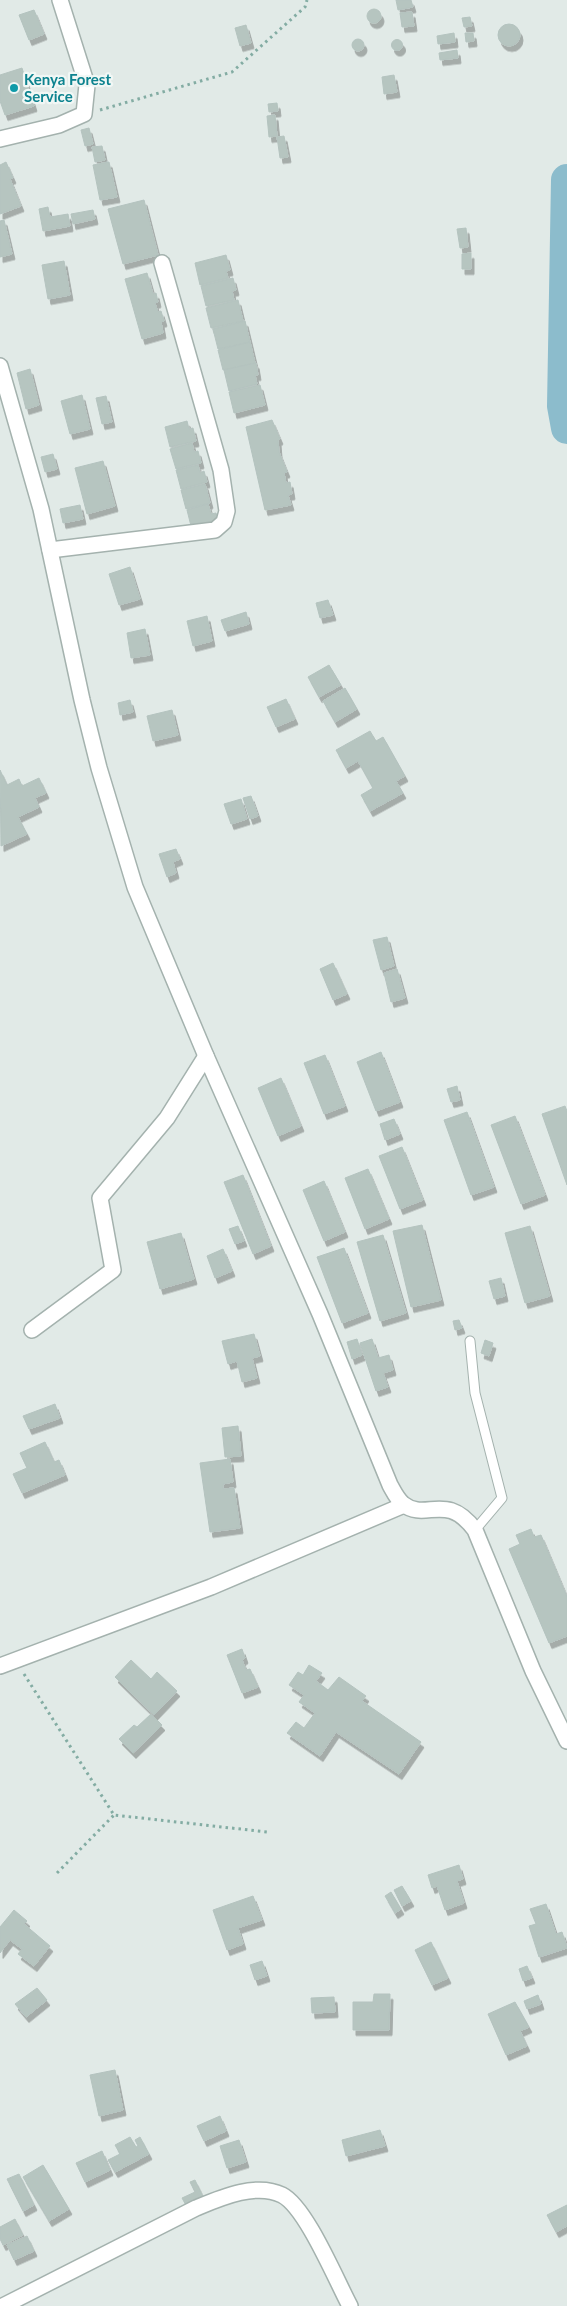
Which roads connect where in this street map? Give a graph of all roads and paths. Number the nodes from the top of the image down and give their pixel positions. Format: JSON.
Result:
{"nodes":[{"id":1,"x":60,"y":0,"type":"edge"},
{"id":2,"x":307,"y":0,"type":"edge"},
{"id":3,"x":84,"y":114,"type":"junction"},
{"id":4,"x":0,"y":139,"type":"edge"},
{"id":5,"x":162,"y":263,"type":"dead end"},
{"id":6,"x":0,"y":366,"type":"edge"},
{"id":7,"x":50,"y":550,"type":"junction"},
{"id":8,"x":206,"y":1056,"type":"junction"},
{"id":9,"x":32,"y":1330,"type":"dead end"},
{"id":10,"x":470,"y":1341,"type":"dead end"},
{"id":11,"x":404,"y":1505,"type":"junction"},
{"id":12,"x":475,"y":1530,"type":"junction"},
{"id":13,"x":16,"y":1661,"type":"junction"},
{"id":14,"x":0,"y":1666,"type":"edge"},
{"id":15,"x":567,"y":1742,"type":"edge"},
{"id":16,"x":114,"y":1815,"type":"junction"},
{"id":17,"x":267,"y":1832,"type":"dead end"},
{"id":18,"x":57,"y":1873,"type":"dead end"},
{"id":19,"x":3,"y":2306,"type":"edge"},
{"id":20,"x":350,"y":2306,"type":"edge"}],
"edges":[{"from":1,"to":3,"type":"street"},
{"from":2,"to":3,"type":"path"},
{"from":3,"to":4,"type":"street"},
{"from":5,"to":7,"type":"street"},
{"from":6,"to":7,"type":"street"},
{"from":7,"to":8,"type":"street"},
{"from":8,"to":9,"type":"street"},
{"from":8,"to":11,"type":"street"},
{"from":10,"to":12,"type":"lane"},
{"from":11,"to":12,"type":"street"},
{"from":11,"to":13,"type":"street"},
{"from":12,"to":15,"type":"street"},
{"from":13,"to":14,"type":"street"},
{"from":13,"to":16,"type":"path"},
{"from":16,"to":17,"type":"path"},
{"from":16,"to":18,"type":"path"},
{"from":19,"to":20,"type":"street"}]}
